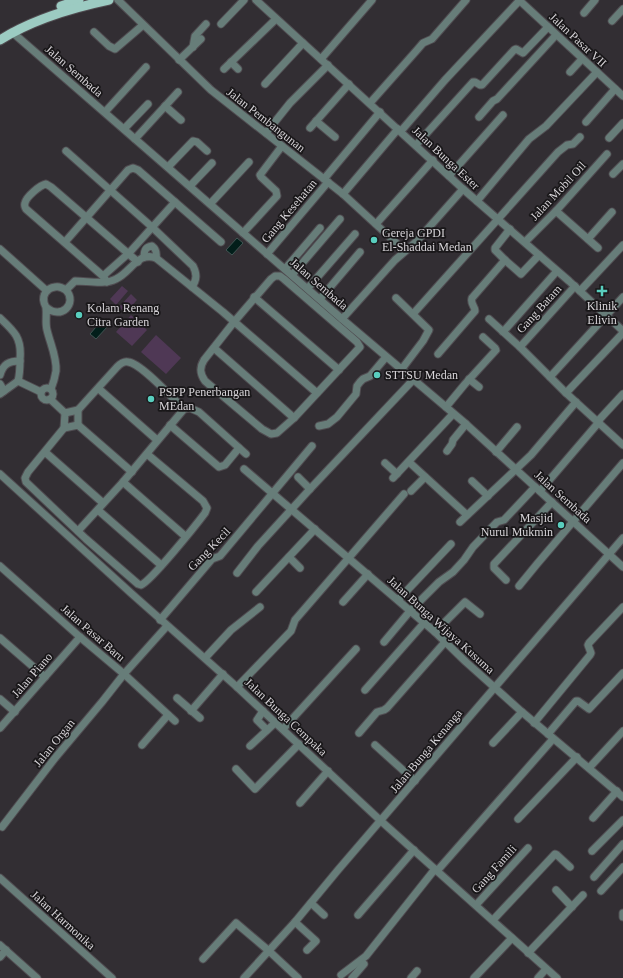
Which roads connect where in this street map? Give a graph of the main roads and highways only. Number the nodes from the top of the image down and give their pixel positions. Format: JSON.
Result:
{"nodes":[{"id":1,"x":79,"y":0,"type":"edge"},
{"id":2,"x":109,"y":0,"type":"edge"},
{"id":3,"x":0,"y":33,"type":"edge"},
{"id":4,"x":0,"y":40,"type":"edge"}],
"edges":[{"from":1,"to":3,"type":"main road"},
{"from":2,"to":4,"type":"main road"}]}
